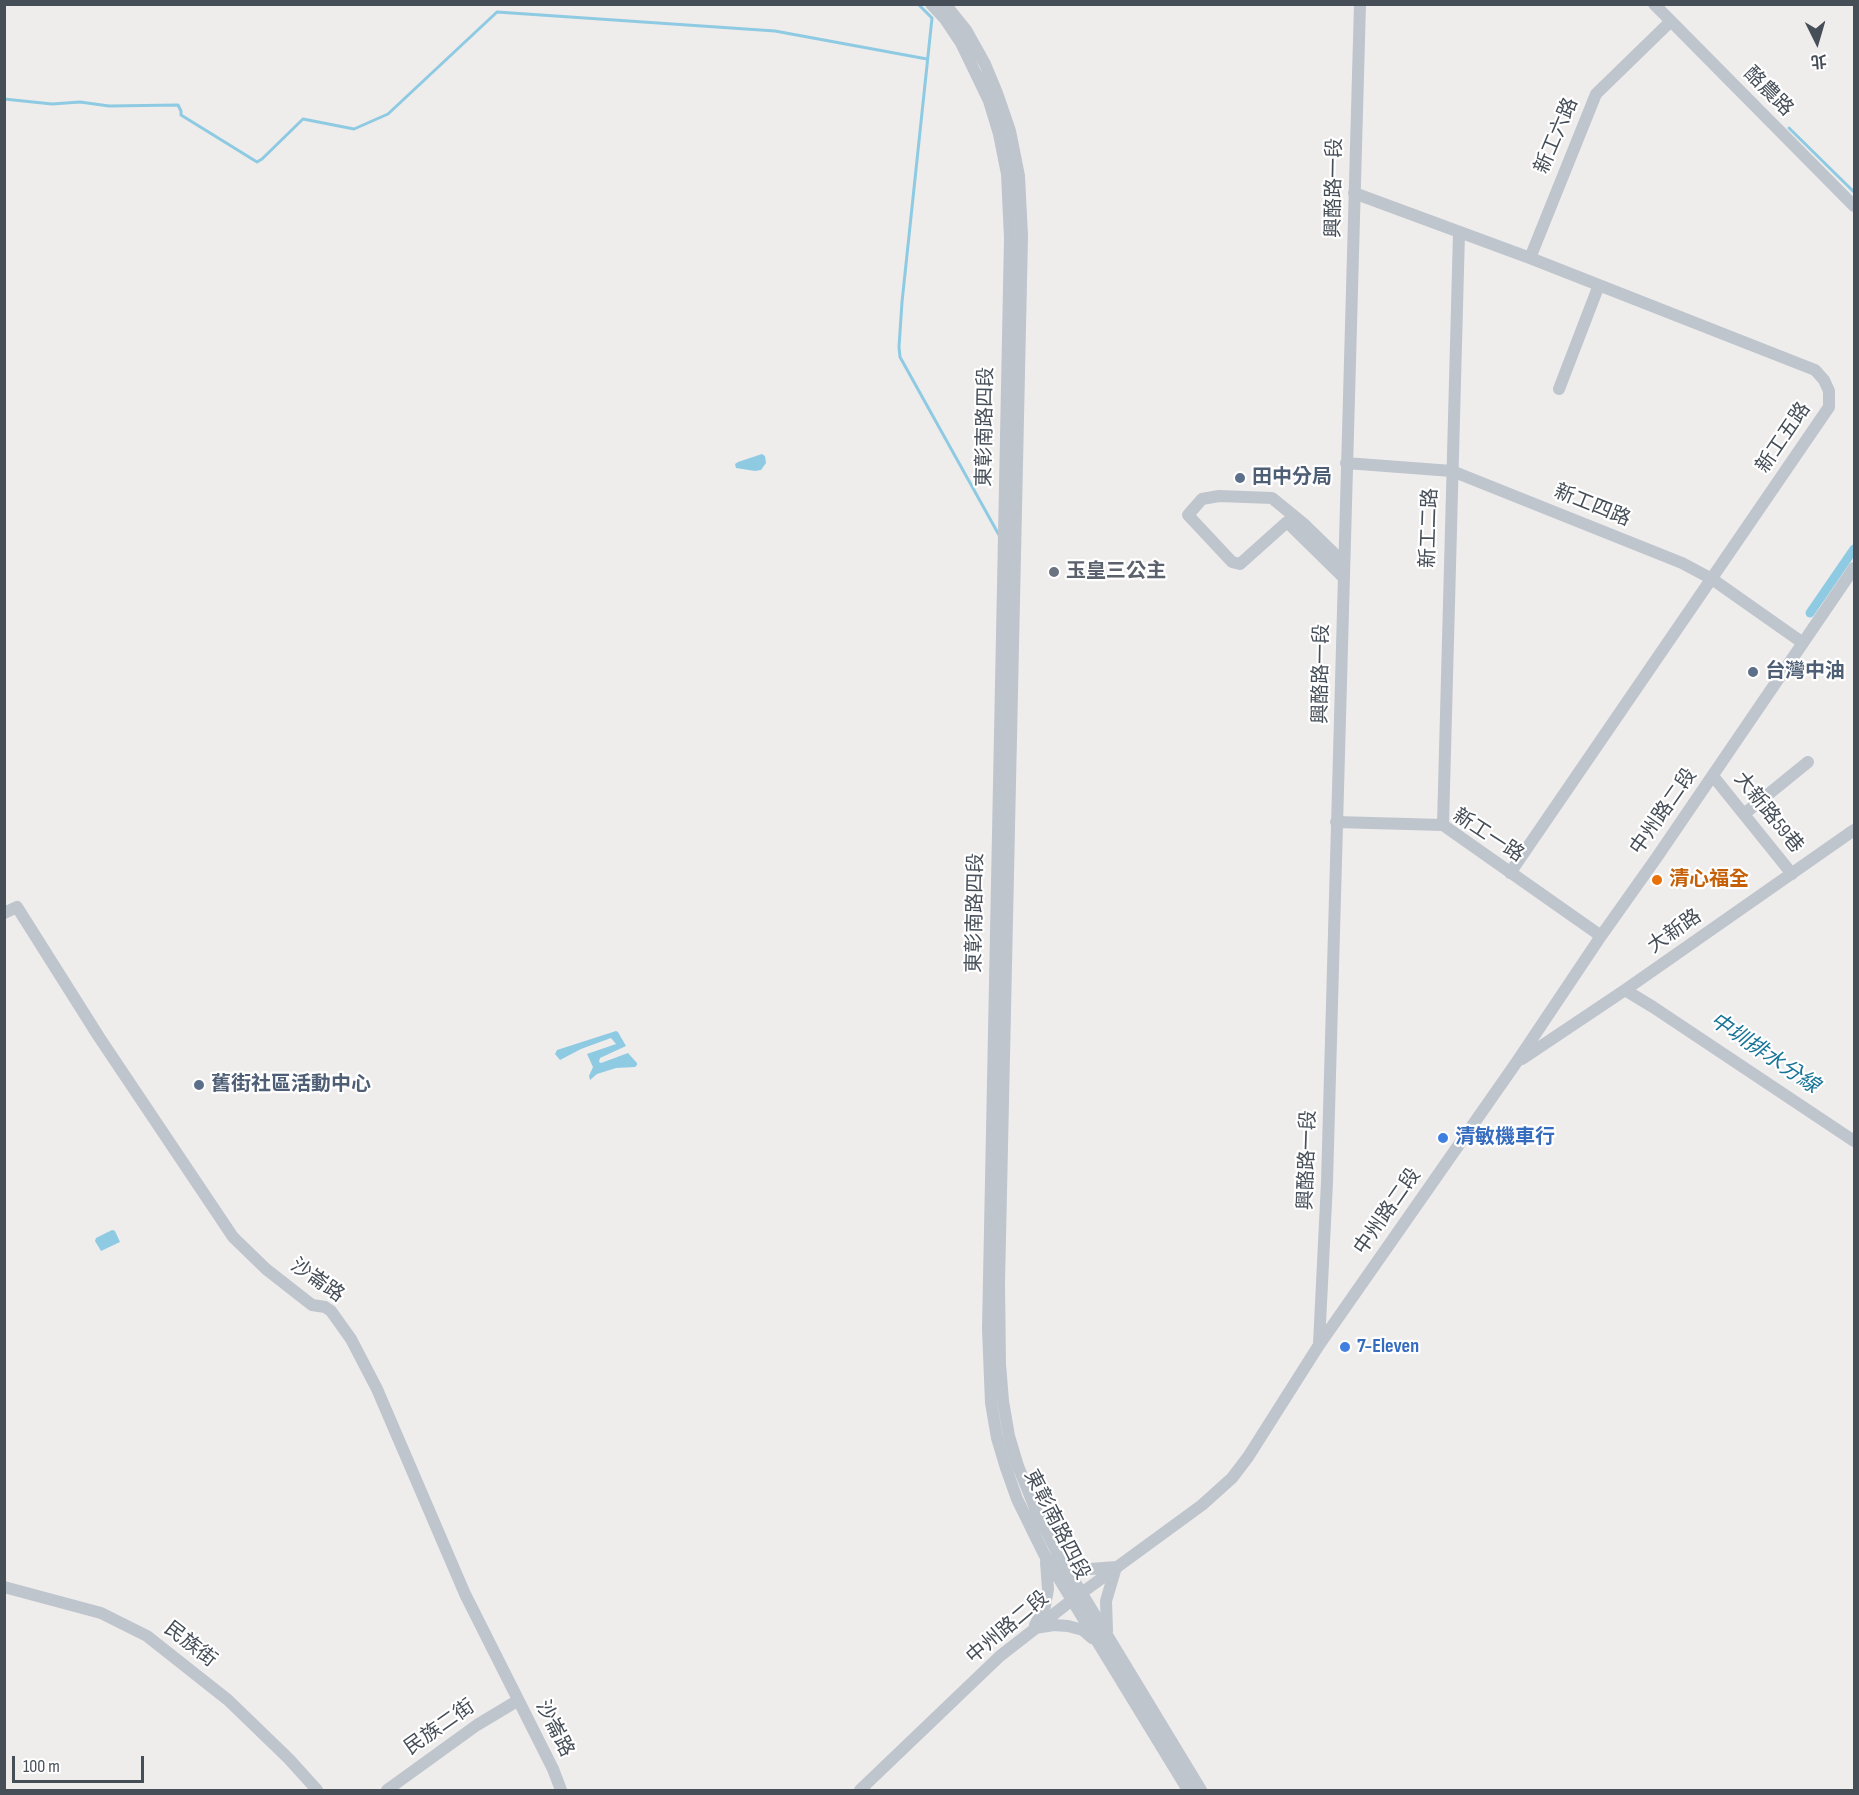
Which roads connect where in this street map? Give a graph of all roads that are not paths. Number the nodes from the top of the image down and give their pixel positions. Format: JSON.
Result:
{"nodes":[{"id":1,"x":931,"y":4,"type":"edge"},
{"id":2,"x":945,"y":4,"type":"edge"},
{"id":3,"x":1360,"y":4,"type":"edge"},
{"id":4,"x":1654,"y":4,"type":"edge"},
{"id":5,"x":1671,"y":21,"type":"junction"},
{"id":6,"x":1354,"y":193,"type":"junction"},
{"id":7,"x":1854,"y":206,"type":"edge"},
{"id":8,"x":1459,"y":233,"type":"junction"},
{"id":9,"x":1530,"y":258,"type":"junction"},
{"id":10,"x":1599,"y":285,"type":"junction"},
{"id":11,"x":1558,"y":389,"type":"dead end"},
{"id":12,"x":1346,"y":463,"type":"junction"},
{"id":13,"x":1452,"y":471,"type":"junction"},
{"id":14,"x":1344,"y":563,"type":"junction"},
{"id":15,"x":1854,"y":568,"type":"edge"},
{"id":16,"x":1344,"y":578,"type":"junction"},
{"id":17,"x":1712,"y":579,"type":"junction"},
{"id":18,"x":1803,"y":643,"type":"junction"},
{"id":19,"x":1808,"y":762,"type":"dead end"},
{"id":20,"x":1713,"y":776,"type":"junction"},
{"id":21,"x":1744,"y":814,"type":"junction"},
{"id":22,"x":1336,"y":822,"type":"junction"},
{"id":23,"x":1443,"y":825,"type":"junction"},
{"id":24,"x":1853,"y":833,"type":"edge"},
{"id":25,"x":1510,"y":873,"type":"junction"},
{"id":26,"x":1792,"y":874,"type":"junction"},
{"id":27,"x":4,"y":913,"type":"edge"},
{"id":28,"x":1601,"y":936,"type":"junction"},
{"id":29,"x":1625,"y":990,"type":"junction"},
{"id":30,"x":1516,"y":1063,"type":"junction"},
{"id":31,"x":1854,"y":1141,"type":"edge"},
{"id":32,"x":1319,"y":1345,"type":"junction"},
{"id":33,"x":1044,"y":1554,"type":"junction"},
{"id":34,"x":1058,"y":1554,"type":"junction"},
{"id":35,"x":1116,"y":1567,"type":"junction"},
{"id":36,"x":4,"y":1587,"type":"edge"},
{"id":37,"x":1076,"y":1597,"type":"junction"},
{"id":38,"x":1034,"y":1628,"type":"junction"},
{"id":39,"x":1102,"y":1640,"type":"junction"},
{"id":40,"x":517,"y":1701,"type":"junction"},
{"id":41,"x":318,"y":1791,"type":"edge"},
{"id":42,"x":387,"y":1791,"type":"edge"},
{"id":43,"x":561,"y":1791,"type":"edge"},
{"id":44,"x":860,"y":1791,"type":"edge"},
{"id":45,"x":1188,"y":1791,"type":"edge"},
{"id":46,"x":1201,"y":1791,"type":"edge"}],
"edges":[{"from":1,"to":33,"type":"street","name":"東彰南路四段"},
{"from":2,"to":34,"type":"street","name":"東彰南路四段"},
{"from":3,"to":6,"type":"street","name":"興酪路一段"},
{"from":4,"to":5,"type":"street","name":"酪農路"},
{"from":5,"to":7,"type":"street","name":"酪農路"},
{"from":5,"to":9,"type":"street","name":"新工六路"},
{"from":6,"to":8,"type":"street","name":"新工五路"},
{"from":6,"to":12,"type":"street","name":"興酪路一段"},
{"from":8,"to":9,"type":"street","name":"新工五路"},
{"from":8,"to":13,"type":"street","name":"新工二路"},
{"from":9,"to":10,"type":"street","name":"新工五路"},
{"from":10,"to":11,"type":"street"},
{"from":10,"to":17,"type":"street","name":"新工五路"},
{"from":12,"to":13,"type":"street","name":"新工四路"},
{"from":12,"to":14,"type":"street","name":"興酪路一段"},
{"from":13,"to":17,"type":"street","name":"新工四路"},
{"from":13,"to":23,"type":"street","name":"新工二路"},
{"from":14,"to":16,"type":"street","name":"興酪路一段"},
{"from":14,"to":16,"type":"street"},
{"from":15,"to":18,"type":"street","name":"中州路二段"},
{"from":16,"to":22,"type":"street","name":"興酪路一段"},
{"from":17,"to":18,"type":"street","name":"新工四路"},
{"from":17,"to":25,"type":"street","name":"新工五路"},
{"from":18,"to":20,"type":"street","name":"中州路二段"},
{"from":19,"to":21,"type":"street"},
{"from":20,"to":21,"type":"street","name":"大新路59巷"},
{"from":20,"to":28,"type":"street","name":"中州路二段"},
{"from":21,"to":26,"type":"street","name":"大新路59巷"},
{"from":22,"to":23,"type":"street","name":"新工一路"},
{"from":22,"to":32,"type":"street","name":"興酪路一段"},
{"from":23,"to":25,"type":"street","name":"新工一路"},
{"from":24,"to":26,"type":"street","name":"大新路"},
{"from":25,"to":28,"type":"street","name":"新工一路"},
{"from":26,"to":29,"type":"street","name":"大新路"},
{"from":27,"to":40,"type":"street","name":"沙崙路"},
{"from":28,"to":30,"type":"street","name":"中州路二段"},
{"from":29,"to":30,"type":"street","name":"大新路"},
{"from":29,"to":31,"type":"street"},
{"from":30,"to":32,"type":"street","name":"中州路二段"},
{"from":32,"to":35,"type":"street","name":"中州路二段"},
{"from":33,"to":37,"type":"street","name":"東彰南路四段"},
{"from":33,"to":38,"type":"street"},
{"from":34,"to":35,"type":"street"},
{"from":34,"to":37,"type":"street","name":"東彰南路四段"},
{"from":35,"to":37,"type":"street","name":"中州路二段"},
{"from":35,"to":39,"type":"street"},
{"from":36,"to":41,"type":"street","name":"民族街"},
{"from":37,"to":38,"type":"street","name":"中州路二段"},
{"from":37,"to":39,"type":"street","name":"東彰南路四段"},
{"from":38,"to":39,"type":"street"},
{"from":38,"to":44,"type":"street","name":"中州路二段"},
{"from":39,"to":45,"type":"street","name":"東彰南路四段"},
{"from":39,"to":46,"type":"street","name":"東彰南路四段"},
{"from":40,"to":42,"type":"street","name":"民族二街"},
{"from":40,"to":43,"type":"street","name":"沙崙路"}]}
